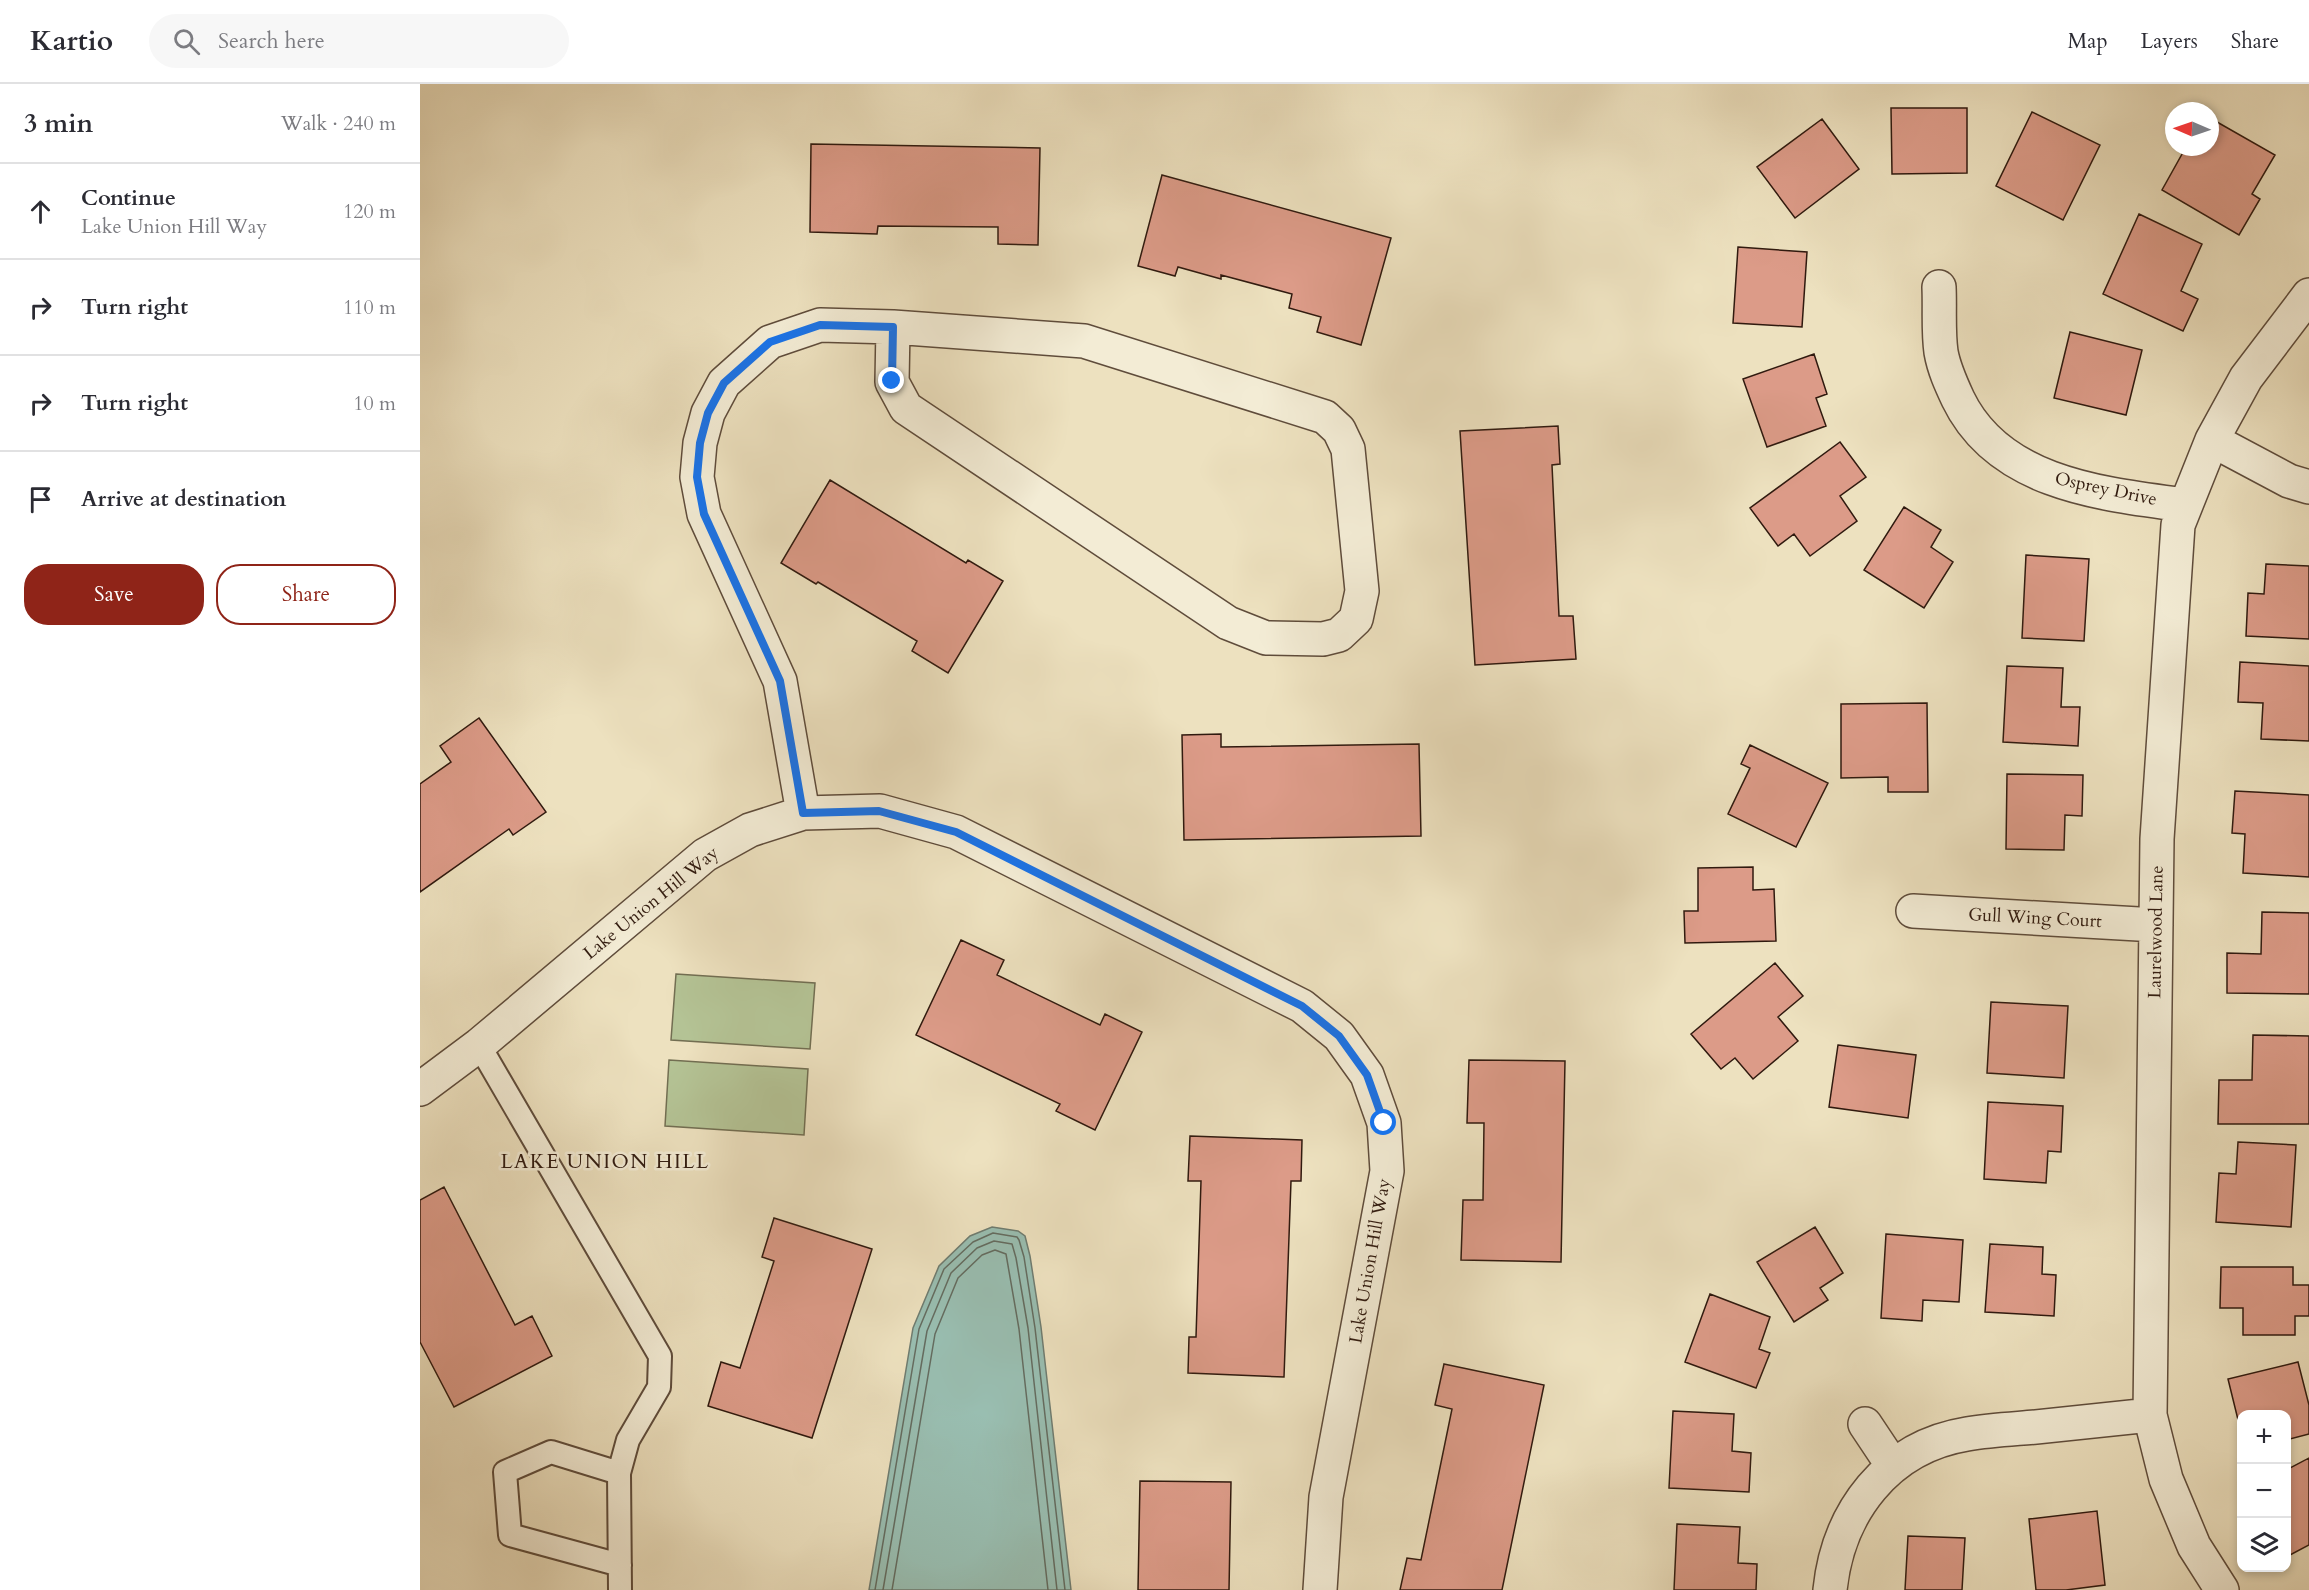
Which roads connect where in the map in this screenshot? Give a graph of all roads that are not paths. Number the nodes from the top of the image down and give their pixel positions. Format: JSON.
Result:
{"nodes":[{"id":1,"x":1939,"y":287,"type":"dead end"},
{"id":2,"x":2309,"y":295,"type":"edge"},
{"id":3,"x":893,"y":327,"type":"junction"},
{"id":4,"x":2212,"y":440,"type":"junction"},
{"id":5,"x":2309,"y":487,"type":"edge"},
{"id":6,"x":2185,"y":505,"type":"junction"},
{"id":7,"x":803,"y":813,"type":"junction"},
{"id":8,"x":1913,"y":911,"type":"dead end"},
{"id":9,"x":2156,"y":926,"type":"junction"},
{"id":10,"x":479,"y":1045,"type":"junction"},
{"id":11,"x":420,"y":1089,"type":"edge"},
{"id":12,"x":2150,"y":1415,"type":"junction"},
{"id":13,"x":1865,"y":1424,"type":"dead end"},
{"id":14,"x":1893,"y":1466,"type":"junction"},
{"id":15,"x":619,"y":1473,"type":"junction"},
{"id":16,"x":620,"y":1565,"type":"junction"},
{"id":17,"x":620,"y":1590,"type":"edge"},
{"id":18,"x":1320,"y":1590,"type":"edge"},
{"id":19,"x":1830,"y":1590,"type":"edge"},
{"id":20,"x":2222,"y":1590,"type":"edge"}],
"edges":[{"from":1,"to":6,"type":"street","name":"Osprey Drive"},
{"from":2,"to":4,"type":"street","name":"Laurelwood Lane"},
{"from":3,"to":3,"type":"street"},
{"from":3,"to":7,"type":"street"},
{"from":4,"to":5,"type":"street"},
{"from":4,"to":6,"type":"street","name":"Laurelwood Lane"},
{"from":6,"to":9,"type":"street","name":"Laurelwood Lane"},
{"from":7,"to":10,"type":"street","name":"Lake Union Hill Way"},
{"from":7,"to":18,"type":"street","name":"Lake Union Hill Way"},
{"from":8,"to":9,"type":"street","name":"Gull Wing Court"},
{"from":9,"to":12,"type":"street","name":"Laurelwood Lane"},
{"from":10,"to":11,"type":"street","name":"Lake Union Hill Way"},
{"from":10,"to":15,"type":"lane"},
{"from":12,"to":14,"type":"street"},
{"from":12,"to":20,"type":"street","name":"Laurelwood Lane"},
{"from":13,"to":14,"type":"street"},
{"from":14,"to":19,"type":"street"},
{"from":15,"to":16,"type":"lane"},
{"from":15,"to":16,"type":"lane"},
{"from":16,"to":17,"type":"lane"}]}
